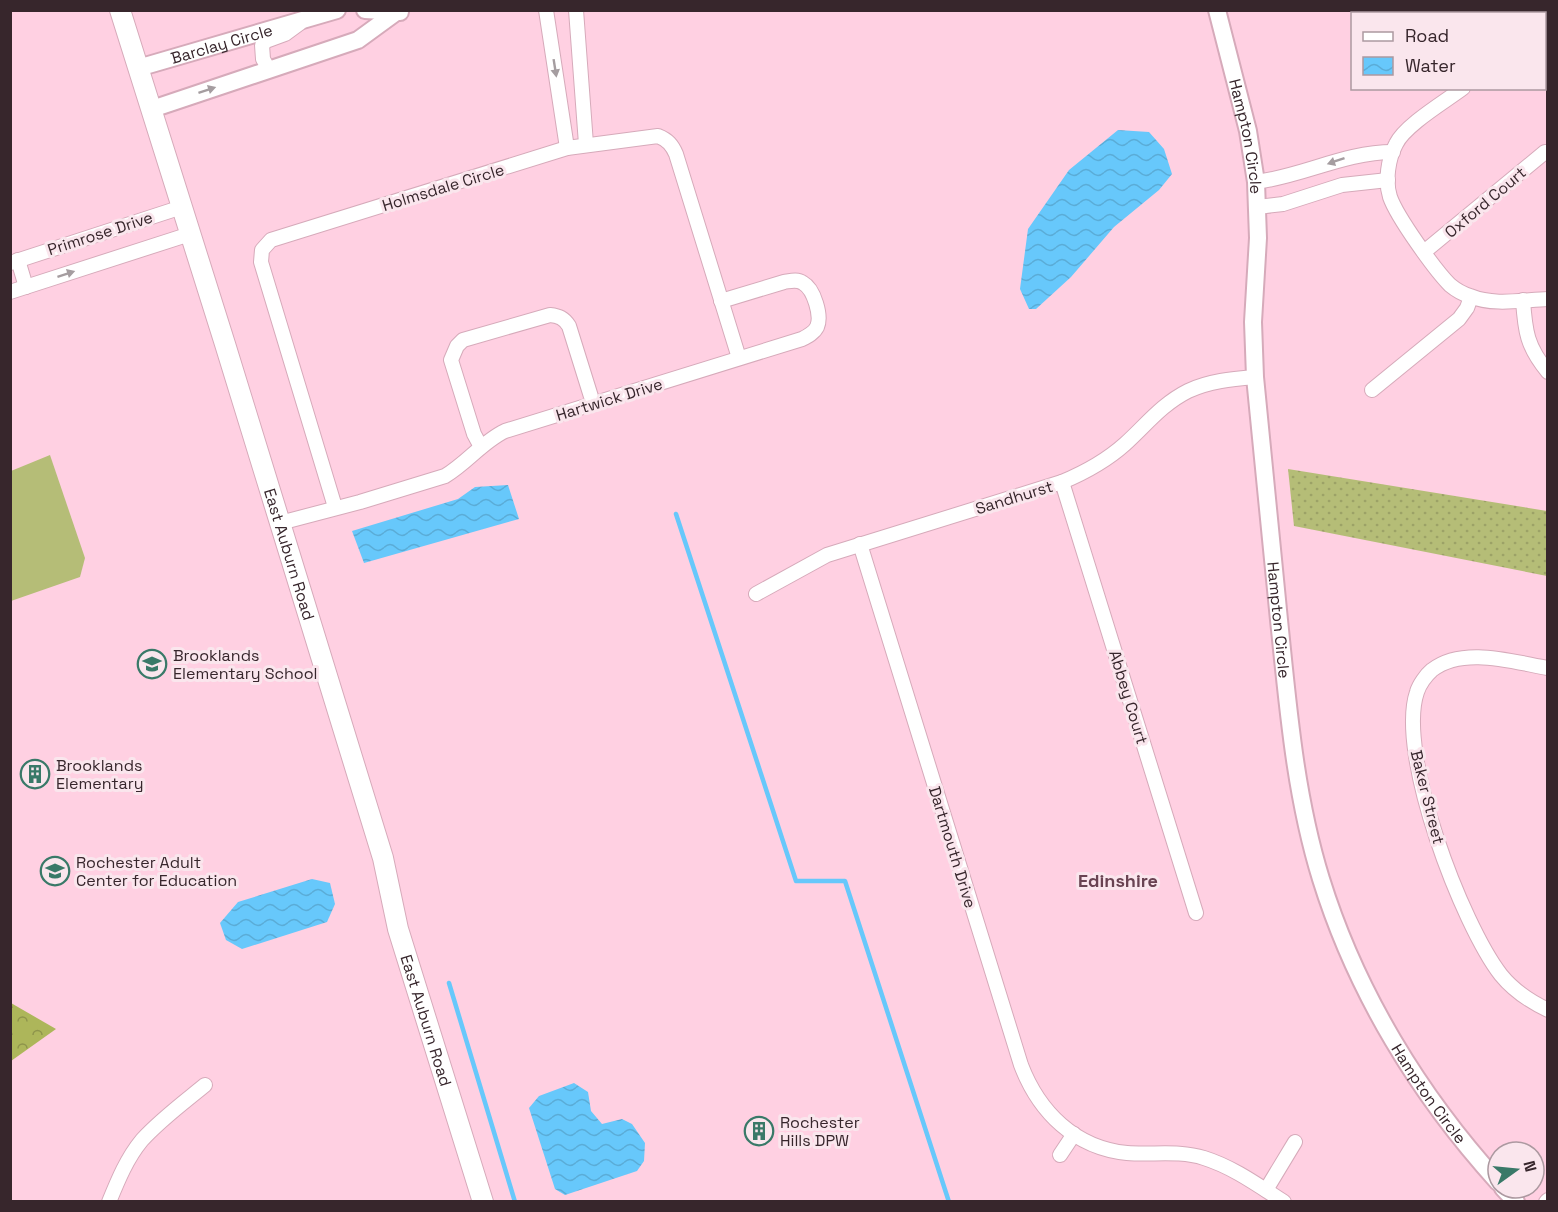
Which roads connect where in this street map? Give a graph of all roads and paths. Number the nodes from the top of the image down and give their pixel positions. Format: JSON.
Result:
{"nodes":[{"id":1,"x":120,"y":10,"type":"edge"},
{"id":2,"x":337,"y":10,"type":"edge"},
{"id":3,"x":365,"y":10,"type":"edge"},
{"id":4,"x":546,"y":10,"type":"edge"},
{"id":5,"x":576,"y":10,"type":"edge"},
{"id":6,"x":1217,"y":10,"type":"edge"},
{"id":7,"x":400,"y":12,"type":"edge"},
{"id":8,"x":304,"y":20,"type":"junction"},
{"id":9,"x":138,"y":68,"type":"junction"},
{"id":10,"x":269,"y":70,"type":"junction"},
{"id":11,"x":1460,"y":90,"type":"edge"},
{"id":12,"x":152,"y":109,"type":"junction"},
{"id":13,"x":586,"y":144,"type":"junction"},
{"id":14,"x":567,"y":148,"type":"junction"},
{"id":15,"x":1393,"y":152,"type":"junction"},
{"id":16,"x":1545,"y":152,"type":"dead end"},
{"id":17,"x":1308,"y":171,"type":"junction"},
{"id":18,"x":1388,"y":180,"type":"junction"},
{"id":19,"x":1257,"y":182,"type":"junction"},
{"id":20,"x":1315,"y":194,"type":"junction"},
{"id":21,"x":182,"y":207,"type":"junction"},
{"id":22,"x":1258,"y":207,"type":"junction"},
{"id":23,"x":190,"y":234,"type":"junction"},
{"id":24,"x":1424,"y":252,"type":"junction"},
{"id":25,"x":14,"y":261,"type":"edge"},
{"id":26,"x":26,"y":287,"type":"junction"},
{"id":27,"x":10,"y":292,"type":"edge"},
{"id":28,"x":1471,"y":297,"type":"junction"},
{"id":29,"x":1548,"y":299,"type":"edge"},
{"id":30,"x":1523,"y":300,"type":"junction"},
{"id":31,"x":721,"y":301,"type":"junction"},
{"id":32,"x":739,"y":358,"type":"junction"},
{"id":33,"x":1548,"y":372,"type":"edge"},
{"id":34,"x":1255,"y":377,"type":"junction"},
{"id":35,"x":1372,"y":390,"type":"dead end"},
{"id":36,"x":593,"y":404,"type":"junction"},
{"id":37,"x":481,"y":447,"type":"junction"},
{"id":38,"x":1062,"y":482,"type":"junction"},
{"id":39,"x":335,"y":507,"type":"junction"},
{"id":40,"x":280,"y":523,"type":"junction"},
{"id":41,"x":860,"y":544,"type":"junction"},
{"id":42,"x":756,"y":594,"type":"dead end"},
{"id":43,"x":1548,"y":668,"type":"edge"},
{"id":44,"x":1196,"y":913,"type":"dead end"},
{"id":45,"x":1548,"y":1010,"type":"edge"},
{"id":46,"x":205,"y":1085,"type":"dead end"},
{"id":47,"x":1074,"y":1134,"type":"junction"},
{"id":48,"x":1294,"y":1142,"type":"dead end"},
{"id":49,"x":1060,"y":1155,"type":"dead end"},
{"id":50,"x":1486,"y":1168,"type":"edge"},
{"id":51,"x":1266,"y":1190,"type":"junction"},
{"id":52,"x":109,"y":1202,"type":"edge"},
{"id":53,"x":483,"y":1202,"type":"edge"},
{"id":54,"x":1284,"y":1202,"type":"edge"}],
"edges":[{"from":1,"to":9,"type":"main road","name":"East Auburn Road"},
{"from":2,"to":8,"type":"street","name":"Barclay Circle"},
{"from":3,"to":7,"type":"street"},
{"from":4,"to":14,"type":"street","one_way":true},
{"from":5,"to":13,"type":"street"},
{"from":6,"to":19,"type":"street","name":"Hampton Circle"},
{"from":7,"to":10,"type":"street"},
{"from":8,"to":9,"type":"street","name":"Barclay Circle"},
{"from":8,"to":10,"type":"street","name":"Barclay Circle"},
{"from":9,"to":12,"type":"main road","name":"East Auburn Road"},
{"from":12,"to":10,"type":"street","one_way":true},
{"from":11,"to":15,"type":"street"},
{"from":12,"to":21,"type":"main road","name":"East Auburn Road"},
{"from":13,"to":14,"type":"street","name":"Holmsdale Circle"},
{"from":13,"to":31,"type":"street","name":"Holmsdale Circle"},
{"from":14,"to":39,"type":"street","name":"Holmsdale Circle"},
{"from":15,"to":17,"type":"street","one_way":true},
{"from":15,"to":18,"type":"street"},
{"from":16,"to":24,"type":"street","name":"Oxford Court"},
{"from":17,"to":19,"type":"street"},
{"from":17,"to":20,"type":"street"},
{"from":18,"to":20,"type":"street"},
{"from":18,"to":24,"type":"street"},
{"from":19,"to":22,"type":"street","name":"Hampton Circle"},
{"from":20,"to":22,"type":"street"},
{"from":21,"to":23,"type":"main road","name":"East Auburn Road"},
{"from":21,"to":25,"type":"street","name":"Primrose Drive"},
{"from":22,"to":34,"type":"street","name":"Hampton Circle"},
{"from":26,"to":23,"type":"street","name":"Primrose Drive","one_way":true},
{"from":23,"to":40,"type":"main road","name":"East Auburn Road"},
{"from":24,"to":28,"type":"street"},
{"from":25,"to":26,"type":"street","name":"Primrose Drive"},
{"from":26,"to":27,"type":"street","name":"Primrose Drive"},
{"from":28,"to":30,"type":"street"},
{"from":28,"to":35,"type":"street"},
{"from":29,"to":30,"type":"street"},
{"from":30,"to":33,"type":"street"},
{"from":31,"to":32,"type":"street","name":"Holmsdale Circle"},
{"from":31,"to":32,"type":"street","name":"Hartwick Drive"},
{"from":32,"to":36,"type":"street","name":"Hartwick Drive"},
{"from":34,"to":38,"type":"street","name":"Sandhurst"},
{"from":34,"to":50,"type":"street","name":"Hampton Circle"},
{"from":36,"to":37,"type":"street","name":"Hartwick Drive"},
{"from":36,"to":37,"type":"street"},
{"from":37,"to":39,"type":"street","name":"Hartwick Drive"},
{"from":38,"to":41,"type":"street","name":"Sandhurst"},
{"from":38,"to":44,"type":"street","name":"Abbey Court"},
{"from":39,"to":40,"type":"street","name":"Hartwick Drive"},
{"from":40,"to":53,"type":"main road","name":"East Auburn Road"},
{"from":41,"to":42,"type":"street","name":"Sandhurst"},
{"from":41,"to":47,"type":"street","name":"Dartmouth Drive"},
{"from":43,"to":45,"type":"street","name":"Baker Street"},
{"from":46,"to":52,"type":"street"},
{"from":47,"to":49,"type":"street"},
{"from":47,"to":51,"type":"street","name":"Dartmouth Drive"},
{"from":48,"to":51,"type":"street"},
{"from":51,"to":54,"type":"street","name":"Dartmouth Drive"}]}
